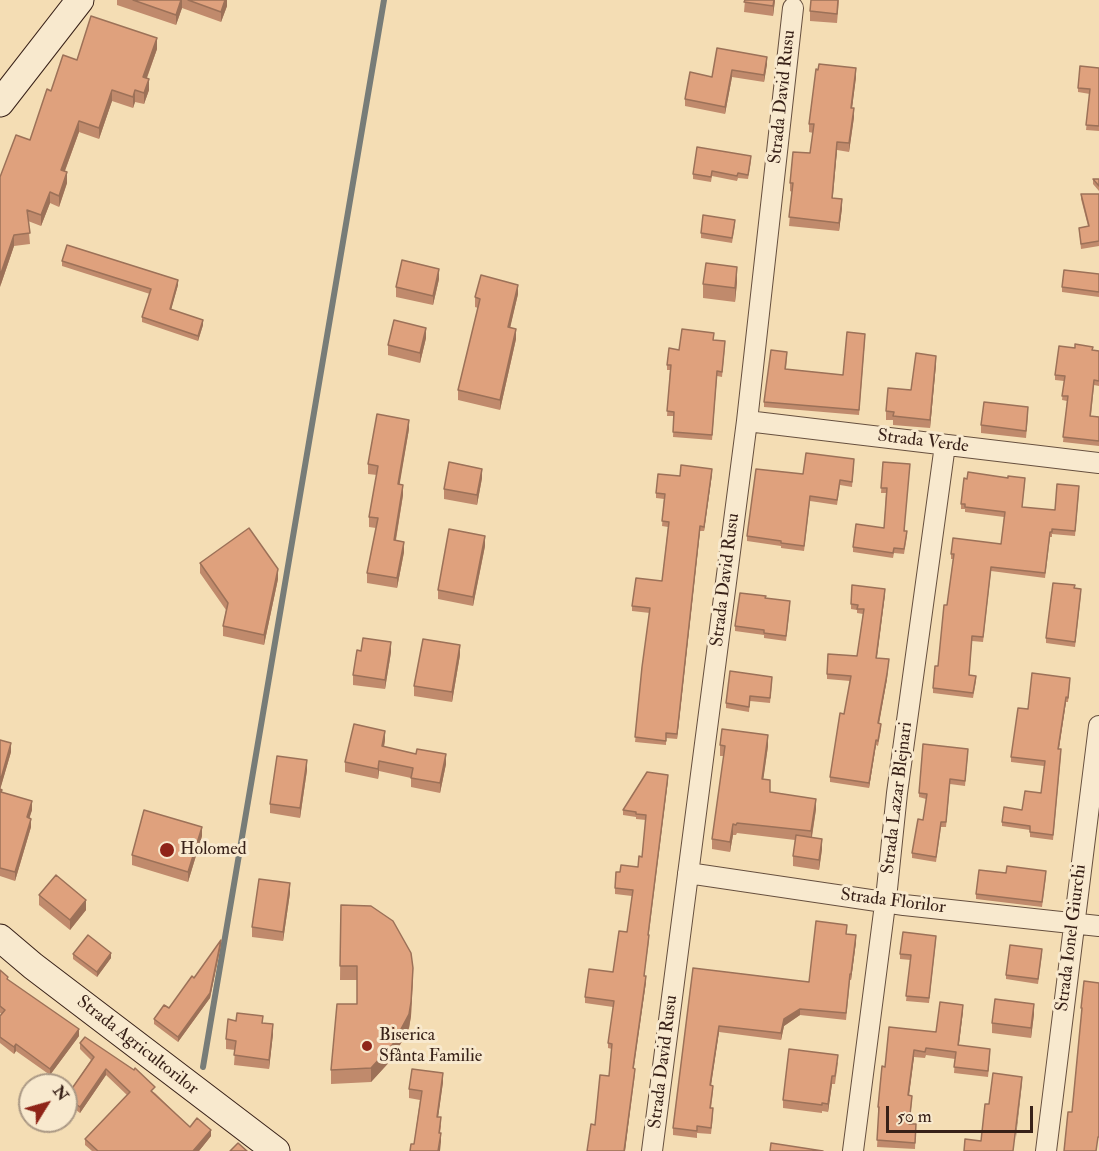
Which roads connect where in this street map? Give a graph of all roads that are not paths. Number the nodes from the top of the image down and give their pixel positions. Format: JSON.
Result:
{"nodes":[{"id":1,"x":80,"y":0,"type":"edge"},
{"id":2,"x":793,"y":8,"type":"dead end"},
{"id":3,"x":0,"y":103,"type":"edge"},
{"id":4,"x":747,"y":422,"type":"junction"},
{"id":5,"x":945,"y":445,"type":"junction"},
{"id":6,"x":1099,"y":463,"type":"edge"},
{"id":7,"x":1099,"y":726,"type":"edge"},
{"id":8,"x":688,"y":873,"type":"junction"},
{"id":9,"x":885,"y":901,"type":"junction"},
{"id":10,"x":1074,"y":923,"type":"junction"},
{"id":11,"x":1099,"y":926,"type":"edge"},
{"id":12,"x":0,"y":938,"type":"edge"},
{"id":13,"x":276,"y":1151,"type":"edge"},
{"id":14,"x":652,"y":1151,"type":"edge"},
{"id":15,"x":853,"y":1151,"type":"edge"},
{"id":16,"x":1046,"y":1151,"type":"edge"}],
"edges":[{"from":1,"to":3,"type":"street"},
{"from":2,"to":4,"type":"street","name":"Strada David Rusu"},
{"from":4,"to":5,"type":"street","name":"Strada Verde"},
{"from":4,"to":8,"type":"street","name":"Strada David Rusu"},
{"from":5,"to":6,"type":"street","name":"Strada Verde"},
{"from":5,"to":9,"type":"street","name":"Strada Lazar Blejnari"},
{"from":7,"to":10,"type":"street","name":"Strada Ionel Giurchi"},
{"from":8,"to":9,"type":"street","name":"Strada Florilor"},
{"from":8,"to":14,"type":"street","name":"Strada David Rusu"},
{"from":9,"to":10,"type":"street","name":"Strada Florilor"},
{"from":9,"to":15,"type":"street","name":"Strada Lazar Blejnari"},
{"from":10,"to":11,"type":"street","name":"Strada Florilor"},
{"from":10,"to":16,"type":"street","name":"Strada Ionel Giurchi"},
{"from":12,"to":13,"type":"street","name":"Strada Agricultorilor"}]}
